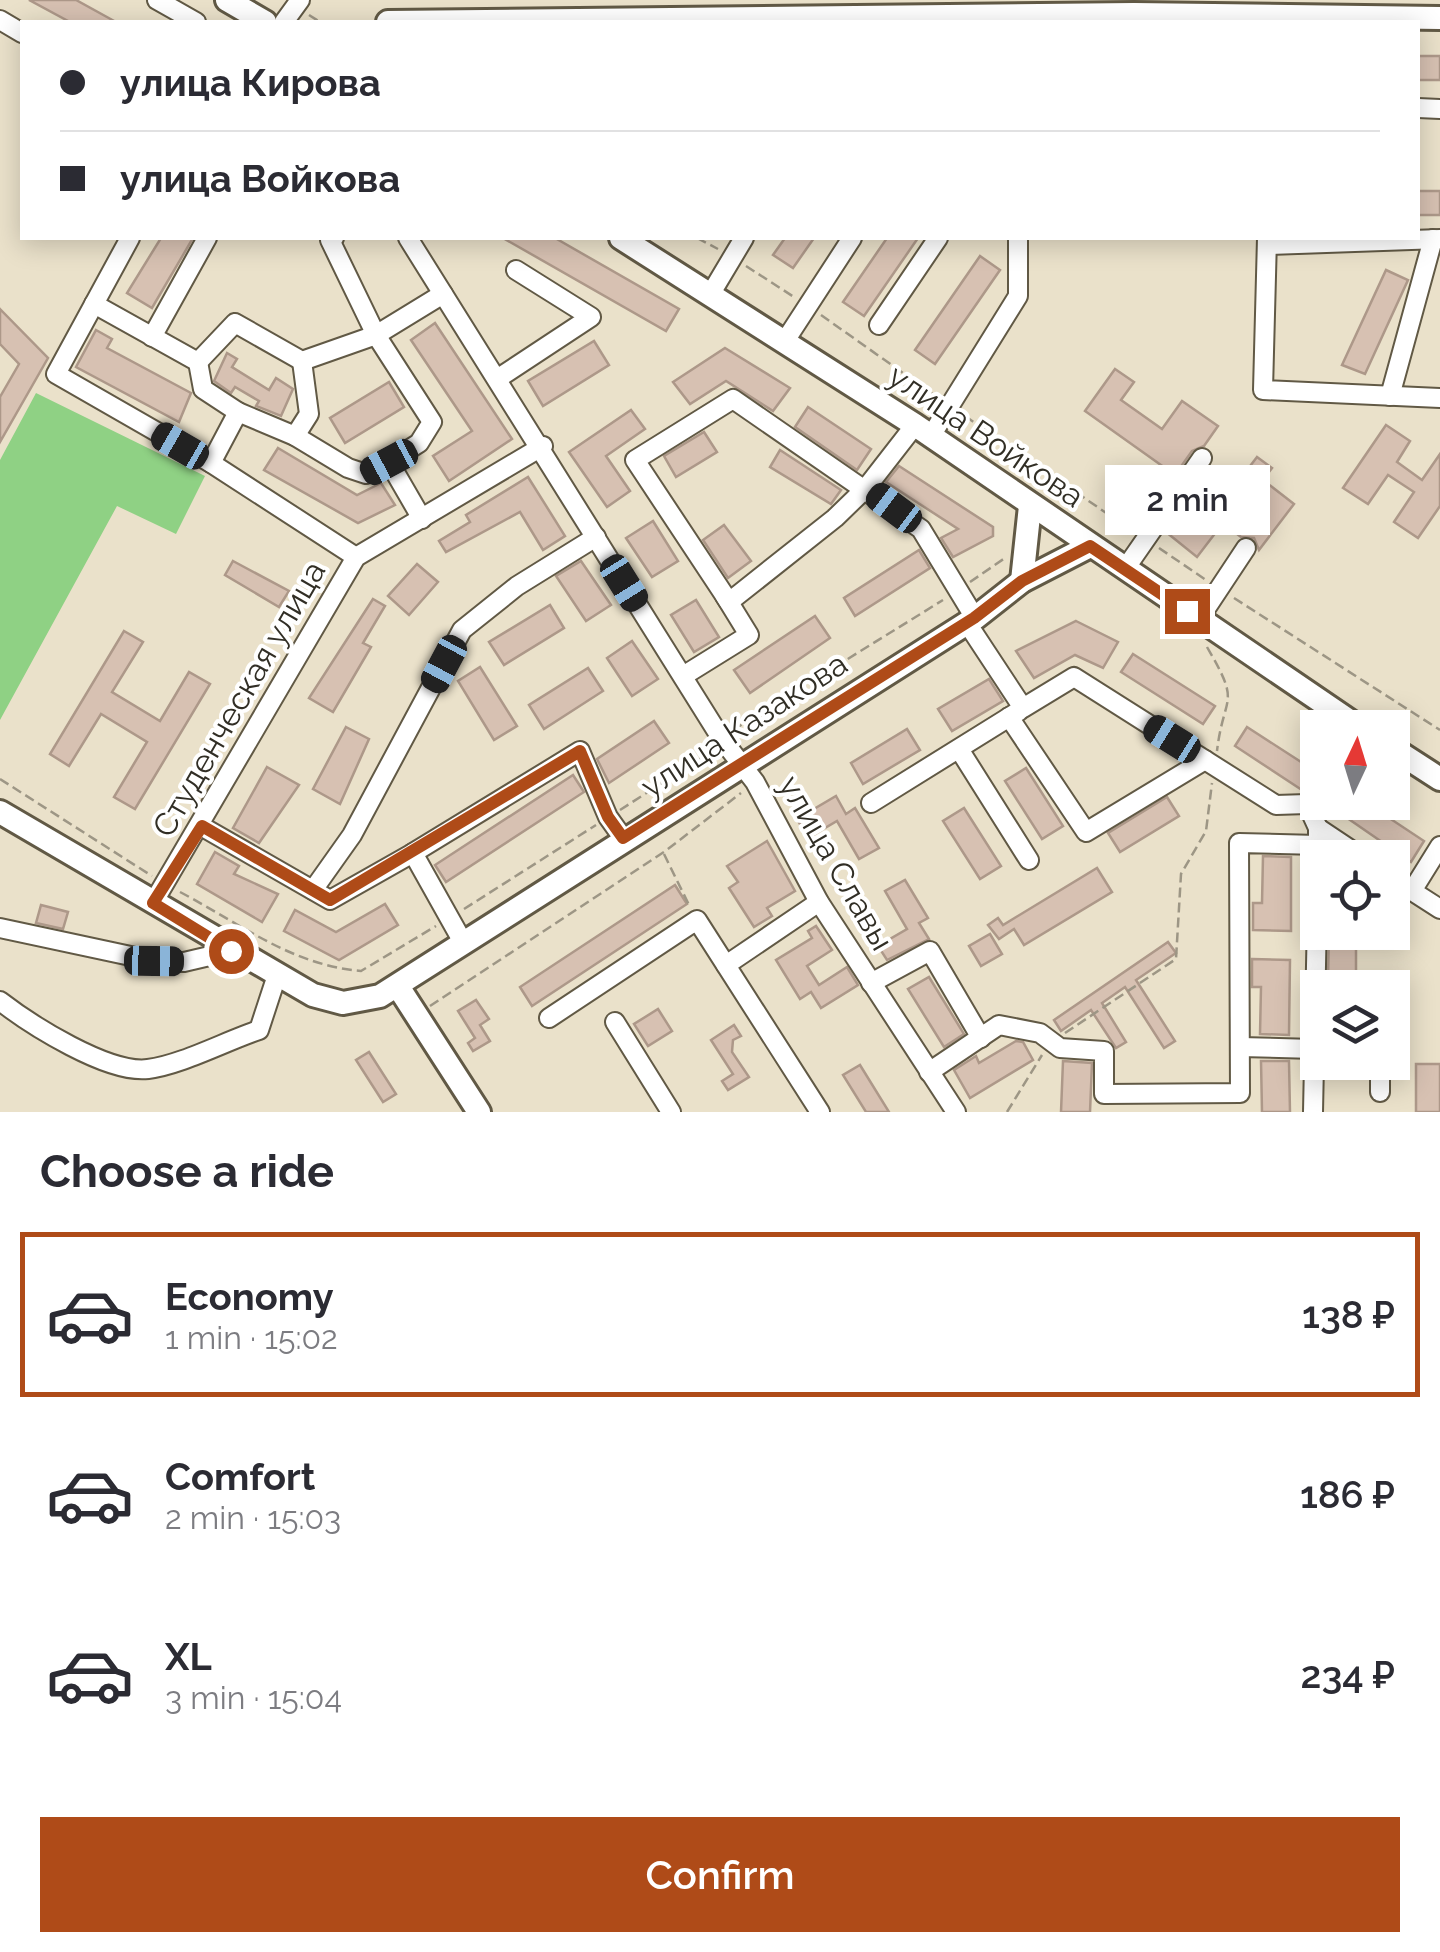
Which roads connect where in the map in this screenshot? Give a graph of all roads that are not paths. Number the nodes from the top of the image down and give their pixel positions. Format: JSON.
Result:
{"nodes":[{"id":1,"x":157,"y":0,"type":"edge"},
{"id":2,"x":227,"y":0,"type":"edge"},
{"id":3,"x":1138,"y":7,"type":"edge"},
{"id":4,"x":919,"y":8,"type":"edge"},
{"id":5,"x":484,"y":10,"type":"edge"},
{"id":6,"x":752,"y":15,"type":"edge"},
{"id":7,"x":1440,"y":18,"type":"edge"},
{"id":8,"x":1015,"y":19,"type":"edge"},
{"id":9,"x":1272,"y":19,"type":"edge"},
{"id":10,"x":192,"y":20,"type":"edge"},
{"id":11,"x":253,"y":20,"type":"edge"},
{"id":12,"x":404,"y":20,"type":"edge"},
{"id":13,"x":529,"y":20,"type":"edge"},
{"id":14,"x":942,"y":20,"type":"edge"},
{"id":15,"x":1436,"y":239,"type":"edge"},
{"id":16,"x":129,"y":240,"type":"edge"},
{"id":17,"x":206,"y":240,"type":"edge"},
{"id":18,"x":332,"y":240,"type":"edge"},
{"id":19,"x":409,"y":240,"type":"edge"},
{"id":20,"x":624,"y":240,"type":"edge"},
{"id":21,"x":743,"y":240,"type":"edge"},
{"id":22,"x":851,"y":240,"type":"edge"},
{"id":23,"x":937,"y":240,"type":"edge"},
{"id":24,"x":1018,"y":240,"type":"edge"},
{"id":25,"x":1318,"y":240,"type":"edge"},
{"id":26,"x":1267,"y":241,"type":"edge"},
{"id":27,"x":516,"y":270,"type":"dead end"},
{"id":28,"x":443,"y":294,"type":"junction"},
{"id":29,"x":710,"y":295,"type":"junction"},
{"id":30,"x":94,"y":304,"type":"junction"},
{"id":31,"x":879,"y":325,"type":"dead end"},
{"id":32,"x":376,"y":335,"type":"junction"},
{"id":33,"x":152,"y":337,"type":"junction"},
{"id":34,"x":785,"y":342,"type":"junction"},
{"id":35,"x":302,"y":360,"type":"junction"},
{"id":36,"x":198,"y":362,"type":"junction"},
{"id":37,"x":497,"y":379,"type":"junction"},
{"id":38,"x":1390,"y":396,"type":"junction"},
{"id":39,"x":1440,"y":398,"type":"edge"},
{"id":40,"x":238,"y":412,"type":"junction"},
{"id":41,"x":923,"y":430,"type":"junction"},
{"id":42,"x":294,"y":436,"type":"junction"},
{"id":43,"x":542,"y":448,"type":"junction"},
{"id":44,"x":1202,"y":458,"type":"dead end"},
{"id":45,"x":389,"y":462,"type":"junction"},
{"id":46,"x":211,"y":464,"type":"junction"},
{"id":47,"x":866,"y":488,"type":"junction"},
{"id":48,"x":1030,"y":506,"type":"junction"},
{"id":49,"x":422,"y":519,"type":"junction"},
{"id":50,"x":596,"y":536,"type":"junction"},
{"id":51,"x":1090,"y":546,"type":"junction"},
{"id":52,"x":1246,"y":548,"type":"dead end"},
{"id":53,"x":356,"y":557,"type":"junction"},
{"id":54,"x":1125,"y":569,"type":"junction"},
{"id":55,"x":1022,"y":581,"type":"junction"},
{"id":56,"x":725,"y":596,"type":"junction"},
{"id":57,"x":971,"y":620,"type":"junction"},
{"id":58,"x":1201,"y":629,"type":"junction"},
{"id":59,"x":682,"y":676,"type":"junction"},
{"id":60,"x":1331,"y":710,"type":"edge"},
{"id":61,"x":1016,"y":712,"type":"junction"},
{"id":62,"x":958,"y":749,"type":"junction"},
{"id":63,"x":1410,"y":760,"type":"edge"},
{"id":64,"x":1210,"y":763,"type":"junction"},
{"id":65,"x":748,"y":772,"type":"junction"},
{"id":66,"x":1440,"y":779,"type":"edge"},
{"id":67,"x":1300,"y":800,"type":"edge"},
{"id":68,"x":872,"y":804,"type":"dead end"},
{"id":69,"x":0,"y":812,"type":"edge"},
{"id":70,"x":202,"y":826,"type":"junction"},
{"id":71,"x":623,"y":838,"type":"junction"},
{"id":72,"x":1300,"y":843,"type":"edge"},
{"id":73,"x":1440,"y":846,"type":"edge"},
{"id":74,"x":414,"y":853,"type":"junction"},
{"id":75,"x":1029,"y":860,"type":"dead end"},
{"id":76,"x":313,"y":890,"type":"junction"},
{"id":77,"x":1412,"y":890,"type":"joint"},
{"id":78,"x":819,"y":902,"type":"junction"},
{"id":79,"x":153,"y":903,"type":"junction"},
{"id":80,"x":1440,"y":909,"type":"edge"},
{"id":81,"x":0,"y":928,"type":"edge"},
{"id":82,"x":464,"y":944,"type":"junction"},
{"id":83,"x":231,"y":951,"type":"junction"},
{"id":84,"x":726,"y":965,"type":"junction"},
{"id":85,"x":276,"y":976,"type":"junction"},
{"id":86,"x":872,"y":983,"type":"junction"},
{"id":87,"x":399,"y":988,"type":"junction"},
{"id":88,"x":0,"y":1001,"type":"edge"},
{"id":89,"x":549,"y":1018,"type":"dead end"},
{"id":90,"x":615,"y":1022,"type":"dead end"},
{"id":91,"x":981,"y":1038,"type":"junction"},
{"id":92,"x":1240,"y":1046,"type":"junction"},
{"id":93,"x":1300,"y":1048,"type":"edge"},
{"id":94,"x":928,"y":1072,"type":"junction"},
{"id":95,"x":1314,"y":1080,"type":"edge"},
{"id":96,"x":1380,"y":1080,"type":"edge"},
{"id":97,"x":1380,"y":1092,"type":"dead end"},
{"id":98,"x":1116,"y":1103,"type":"edge"},
{"id":99,"x":478,"y":1112,"type":"edge"},
{"id":100,"x":670,"y":1112,"type":"edge"},
{"id":101,"x":820,"y":1112,"type":"edge"},
{"id":102,"x":956,"y":1112,"type":"edge"},
{"id":103,"x":1313,"y":1112,"type":"edge"}],
"edges":[{"from":1,"to":10,"type":"street"},
{"from":2,"to":11,"type":"main road"},
{"from":3,"to":8,"type":"main road"},
{"from":3,"to":9,"type":"main road"},
{"from":4,"to":6,"type":"main road"},
{"from":4,"to":14,"type":"main road"},
{"from":5,"to":12,"type":"main road"},
{"from":5,"to":13,"type":"main road"},
{"from":6,"to":13,"type":"main road"},
{"from":7,"to":9,"type":"main road"},
{"from":8,"to":14,"type":"main road"},
{"from":15,"to":38,"type":"street"},
{"from":16,"to":30,"type":"street"},
{"from":17,"to":33,"type":"street"},
{"from":18,"to":32,"type":"street"},
{"from":19,"to":28,"type":"street","name":"улица Славы"},
{"from":20,"to":29,"type":"main road","name":"улица Войкова"},
{"from":21,"to":29,"type":"street"},
{"from":22,"to":34,"type":"street"},
{"from":23,"to":31,"type":"street"},
{"from":24,"to":41,"type":"street"},
{"from":25,"to":26,"type":"street"},
{"from":26,"to":38,"type":"street"},
{"from":27,"to":37,"type":"street"},
{"from":28,"to":32,"type":"street"},
{"from":28,"to":37,"type":"street","name":"улица Славы"},
{"from":29,"to":34,"type":"main road","name":"улица Войкова"},
{"from":30,"to":33,"type":"street"},
{"from":30,"to":46,"type":"street"},
{"from":32,"to":35,"type":"street"},
{"from":32,"to":45,"type":"street"},
{"from":33,"to":36,"type":"street"},
{"from":34,"to":41,"type":"main road","name":"улица Войкова"},
{"from":35,"to":36,"type":"street"},
{"from":35,"to":42,"type":"street"},
{"from":36,"to":40,"type":"street"},
{"from":37,"to":43,"type":"street","name":"улица Славы"},
{"from":38,"to":39,"type":"street"},
{"from":40,"to":42,"type":"street"},
{"from":40,"to":46,"type":"street"},
{"from":41,"to":47,"type":"street"},
{"from":41,"to":48,"type":"main road","name":"улица Войкова"},
{"from":42,"to":45,"type":"street"},
{"from":43,"to":49,"type":"street","name":"Студенческая улица"},
{"from":43,"to":50,"type":"street","name":"улица Славы"},
{"from":44,"to":54,"type":"street"},
{"from":45,"to":49,"type":"street"},
{"from":46,"to":53,"type":"street"},
{"from":47,"to":56,"type":"street"},
{"from":47,"to":56,"type":"street"},
{"from":47,"to":57,"type":"street"},
{"from":48,"to":51,"type":"main road","name":"улица Войкова"},
{"from":48,"to":55,"type":"main road"},
{"from":49,"to":53,"type":"street","name":"Студенческая улица"},
{"from":50,"to":59,"type":"street","name":"улица Славы"},
{"from":50,"to":76,"type":"street"},
{"from":51,"to":54,"type":"main road","name":"улица Войкова"},
{"from":51,"to":55,"type":"main road","name":"улица Казакова"},
{"from":52,"to":58,"type":"street"},
{"from":53,"to":70,"type":"street","name":"Студенческая улица"},
{"from":54,"to":58,"type":"main road","name":"улица Войкова"},
{"from":55,"to":57,"type":"main road","name":"улица Казакова"},
{"from":56,"to":59,"type":"street"},
{"from":57,"to":61,"type":"street"},
{"from":57,"to":65,"type":"main road","name":"улица Казакова"},
{"from":58,"to":60,"type":"main road","name":"улица Войкова"},
{"from":59,"to":65,"type":"street","name":"улица Славы"},
{"from":61,"to":62,"type":"street"},
{"from":61,"to":64,"type":"street"},
{"from":61,"to":64,"type":"street"},
{"from":62,"to":68,"type":"street"},
{"from":62,"to":75,"type":"street"},
{"from":63,"to":66,"type":"main road"},
{"from":64,"to":67,"type":"street"},
{"from":65,"to":71,"type":"main road","name":"улица Казакова"},
{"from":65,"to":78,"type":"street","name":"улица Славы"},
{"from":69,"to":79,"type":"main road"},
{"from":70,"to":76,"type":"street"},
{"from":70,"to":79,"type":"street","name":"Студенческая улица"},
{"from":71,"to":74,"type":"street"},
{"from":71,"to":82,"type":"main road","name":"улица Казакова"},
{"from":72,"to":92,"type":"street"},
{"from":73,"to":77,"type":"street"},
{"from":74,"to":76,"type":"street"},
{"from":74,"to":82,"type":"street"},
{"from":77,"to":80,"type":"street"},
{"from":78,"to":84,"type":"street"},
{"from":78,"to":86,"type":"street","name":"улица Славы"},
{"from":79,"to":83,"type":"main road"},
{"from":81,"to":83,"type":"street"},
{"from":82,"to":87,"type":"main road","name":"улица Казакова"},
{"from":83,"to":85,"type":"main road"},
{"from":84,"to":89,"type":"street"},
{"from":84,"to":101,"type":"street"},
{"from":85,"to":87,"type":"main road","name":"улица Казакова"},
{"from":85,"to":88,"type":"street"},
{"from":86,"to":91,"type":"street"},
{"from":86,"to":94,"type":"street","name":"улица Славы"},
{"from":87,"to":99,"type":"main road"},
{"from":90,"to":100,"type":"street"},
{"from":91,"to":94,"type":"street"},
{"from":91,"to":98,"type":"street"},
{"from":92,"to":93,"type":"street"},
{"from":92,"to":98,"type":"street"},
{"from":94,"to":102,"type":"street","name":"улица Славы"},
{"from":95,"to":103,"type":"street"},
{"from":96,"to":97,"type":"street"}]}
